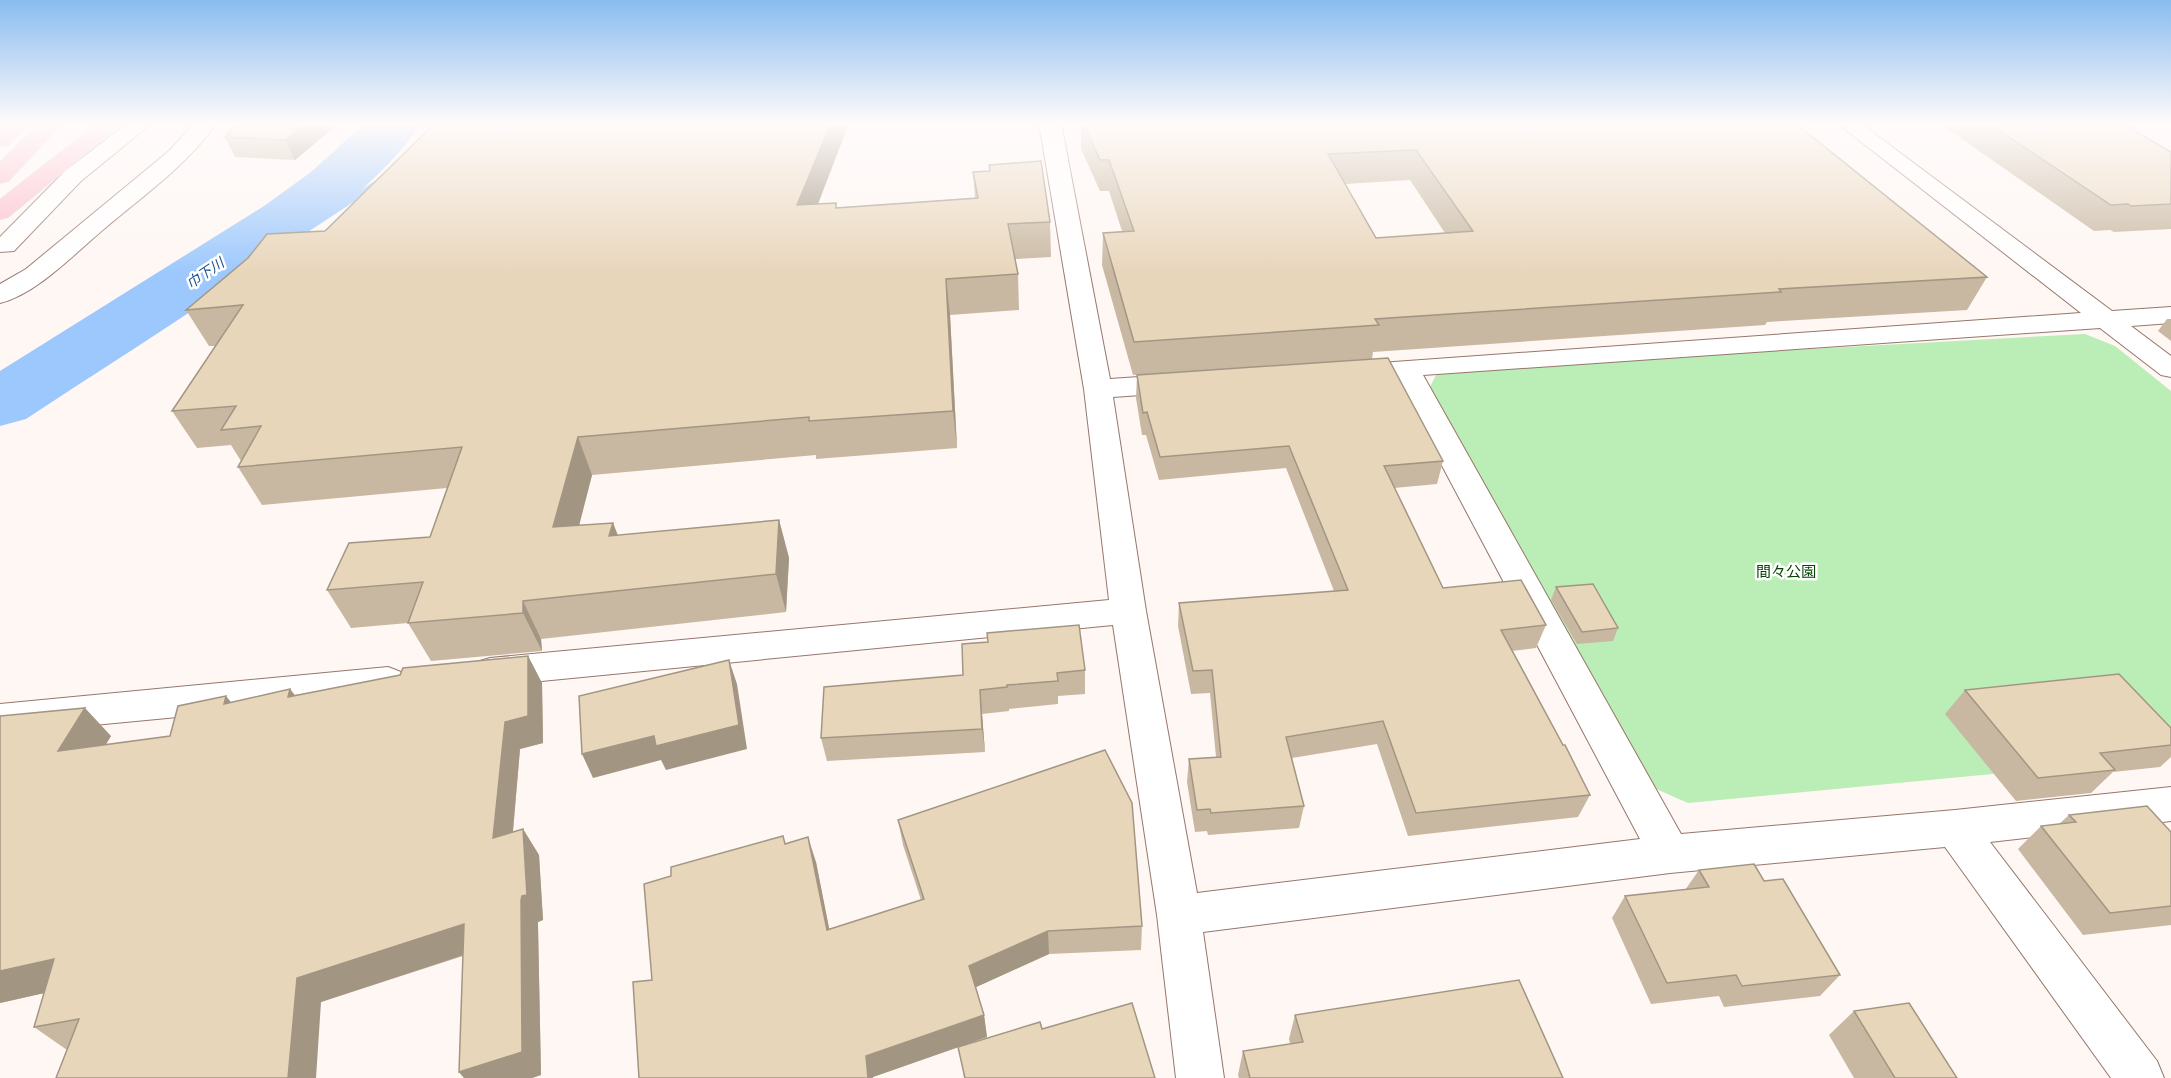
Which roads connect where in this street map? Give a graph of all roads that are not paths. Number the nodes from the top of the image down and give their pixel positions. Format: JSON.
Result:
{"nodes":[{"id":1,"x":48,"y":173,"type":"edge"},
{"id":2,"x":76,"y":173,"type":"edge"},
{"id":3,"x":156,"y":173,"type":"edge"},
{"id":4,"x":1059,"y":173,"type":"edge"},
{"id":5,"x":1913,"y":173,"type":"edge"},
{"id":6,"x":0,"y":212,"type":"edge"},
{"id":7,"x":5,"y":246,"type":"dead end"},
{"id":8,"x":0,"y":296,"type":"edge"},
{"id":9,"x":2171,"y":315,"type":"edge"},
{"id":10,"x":2105,"y":320,"type":"junction"},
{"id":11,"x":1405,"y":369,"type":"junction"},
{"id":12,"x":2171,"y":369,"type":"edge"},
{"id":13,"x":1322,"y":374,"type":"edge"},
{"id":14,"x":1204,"y":382,"type":"edge"},
{"id":15,"x":1098,"y":389,"type":"junction"},
{"id":16,"x":1128,"y":611,"type":"junction"},
{"id":17,"x":463,"y":675,"type":"edge"},
{"id":18,"x":416,"y":679,"type":"edge"},
{"id":19,"x":0,"y":719,"type":"edge"},
{"id":20,"x":2171,"y":804,"type":"edge"},
{"id":21,"x":1955,"y":828,"type":"junction"},
{"id":22,"x":1670,"y":854,"type":"junction"},
{"id":23,"x":1179,"y":915,"type":"junction"},
{"id":24,"x":1200,"y":1078,"type":"edge"},
{"id":25,"x":2140,"y":1078,"type":"edge"}],
"edges":[{"from":1,"to":6,"type":"highway"},
{"from":2,"to":7,"type":"street"},
{"from":3,"to":8,"type":"street"},
{"from":4,"to":15,"type":"street"},
{"from":5,"to":10,"type":"street"},
{"from":9,"to":10,"type":"street"},
{"from":10,"to":11,"type":"street"},
{"from":10,"to":12,"type":"street"},
{"from":11,"to":13,"type":"street"},
{"from":11,"to":22,"type":"street"},
{"from":14,"to":15,"type":"street"},
{"from":15,"to":16,"type":"street"},
{"from":16,"to":17,"type":"street"},
{"from":16,"to":23,"type":"street"},
{"from":18,"to":19,"type":"street"},
{"from":20,"to":21,"type":"street"},
{"from":21,"to":22,"type":"street"},
{"from":21,"to":25,"type":"street"},
{"from":22,"to":23,"type":"street"},
{"from":23,"to":24,"type":"street"}]}
